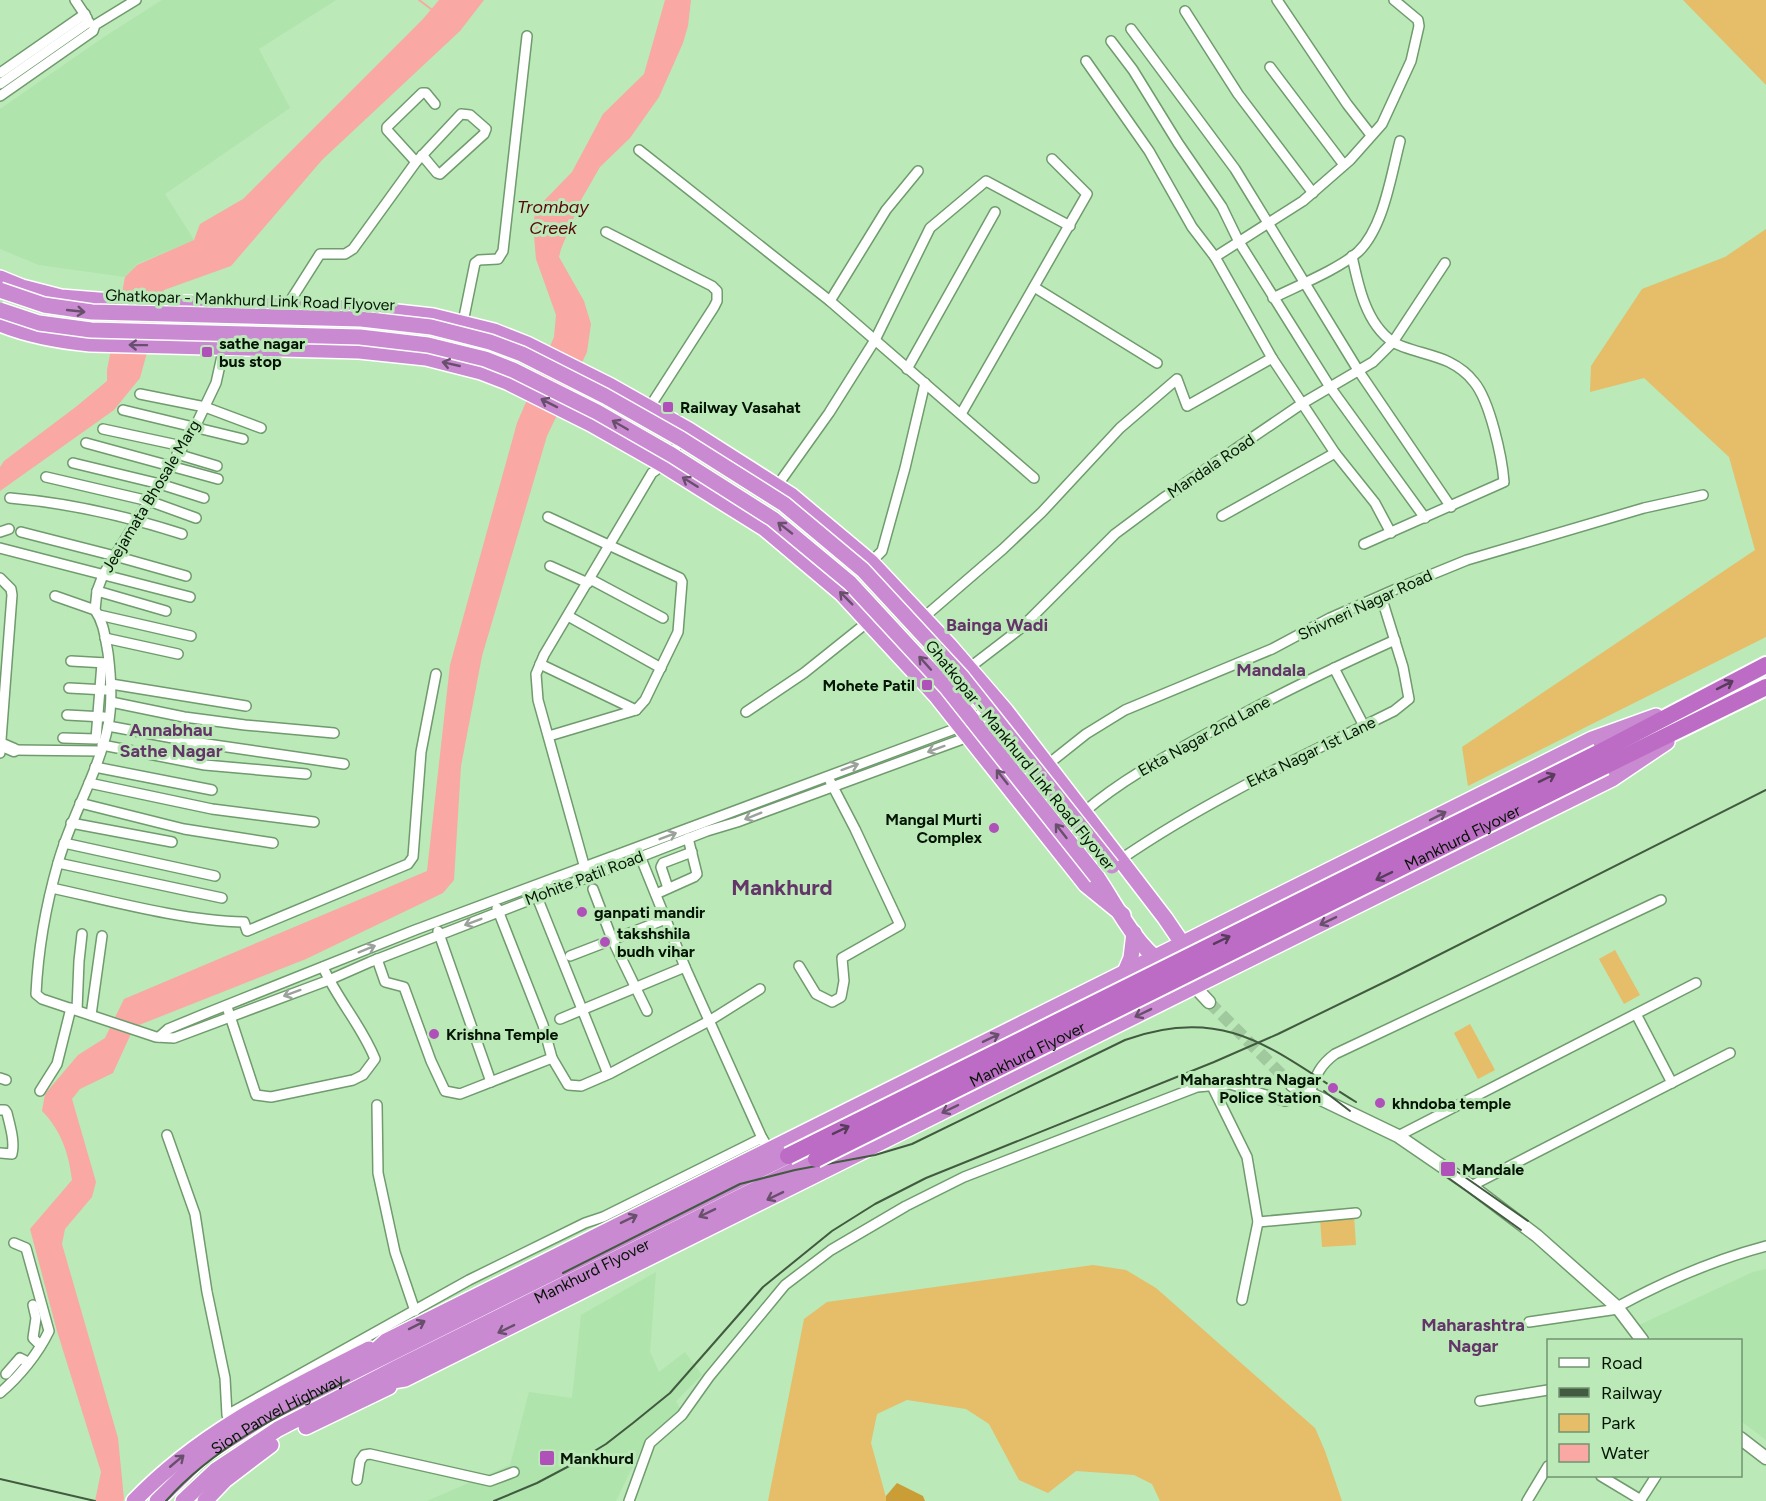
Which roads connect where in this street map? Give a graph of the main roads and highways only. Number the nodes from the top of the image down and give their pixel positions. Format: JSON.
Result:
{"nodes":[{"id":1,"x":0,"y":278,"type":"edge"},
{"id":2,"x":0,"y":290,"type":"edge"},
{"id":3,"x":361,"y":308,"type":"junction"},
{"id":4,"x":0,"y":310,"type":"edge"},
{"id":5,"x":0,"y":324,"type":"edge"},
{"id":6,"x":359,"y":351,"type":"junction"},
{"id":7,"x":1766,"y":665,"type":"edge"},
{"id":8,"x":1766,"y":687,"type":"edge"},
{"id":9,"x":1685,"y":706,"type":"junction"},
{"id":10,"x":1693,"y":724,"type":"junction"},
{"id":11,"x":1602,"y":759,"type":"junction"},
{"id":12,"x":1116,"y":863,"type":"junction"},
{"id":13,"x":1123,"y":915,"type":"junction"},
{"id":14,"x":1134,"y":933,"type":"junction"},
{"id":15,"x":1182,"y":943,"type":"junction"},
{"id":16,"x":1154,"y":957,"type":"junction"},
{"id":17,"x":1125,"y":972,"type":"junction"},
{"id":18,"x":1196,"y":987,"type":"junction"},
{"id":19,"x":776,"y":1146,"type":"junction"},
{"id":20,"x":816,"y":1159,"type":"joint"},
{"id":21,"x":395,"y":1360,"type":"junction"},
{"id":22,"x":350,"y":1366,"type":"junction"},
{"id":23,"x":364,"y":1392,"type":"junction"},
{"id":24,"x":134,"y":1501,"type":"edge"},
{"id":25,"x":157,"y":1501,"type":"edge"},
{"id":26,"x":183,"y":1501,"type":"edge"},
{"id":27,"x":205,"y":1501,"type":"edge"}],
"edges":[{"from":1,"to":3,"type":"highway"},
{"from":2,"to":12,"type":"highway","name":"Ghatkopar - Mankhurd Link Road Flyover","one_way":true,"bridge":true},
{"from":3,"to":6,"type":"highway"},
{"from":3,"to":12,"type":"highway"},
{"from":13,"to":4,"type":"highway","name":"Ghatkopar - Mankhurd Link Road Flyover","one_way":true,"bridge":true},
{"from":6,"to":5,"type":"highway","one_way":true},
{"from":13,"to":6,"type":"highway","one_way":true},
{"from":9,"to":7,"type":"highway","one_way":true},
{"from":8,"to":10,"type":"highway"},
{"from":9,"to":11,"type":"highway","name":"Mankhurd Flyover"},
{"from":15,"to":9,"type":"highway","one_way":true},
{"from":10,"to":11,"type":"highway","name":"Mankhurd Flyover"},
{"from":10,"to":18,"type":"highway","one_way":true},
{"from":19,"to":11,"type":"highway","name":"Mankhurd Flyover","one_way":true,"bridge":true},
{"from":11,"to":20,"type":"highway","name":"Mankhurd Flyover","one_way":true,"bridge":true},
{"from":12,"to":15,"type":"highway","name":"Ghatkopar - Mankhurd Link Road Flyover"},
{"from":13,"to":14,"type":"highway","name":"Ghatkopar - Mankhurd Link Road Flyover"},
{"from":14,"to":16,"type":"highway","name":"Ghatkopar - Mankhurd Link Road Flyover"},
{"from":14,"to":17,"type":"highway"},
{"from":15,"to":16,"type":"highway"},
{"from":15,"to":18,"type":"highway","name":"Ghatkopar - Mankhurd Link Road Flyover"},
{"from":16,"to":17,"type":"highway"},
{"from":16,"to":18,"type":"highway","name":"Ghatkopar - Mankhurd Link Road Flyover"},
{"from":19,"to":17,"type":"highway","one_way":true},
{"from":18,"to":21,"type":"highway","one_way":true},
{"from":21,"to":19,"type":"highway","one_way":true},
{"from":19,"to":21,"type":"highway","name":"Mankhurd Flyover"},
{"from":20,"to":21,"type":"highway","name":"Mankhurd Flyover","one_way":true},
{"from":21,"to":22,"type":"highway","name":"Mankhurd Flyover"},
{"from":21,"to":23,"type":"highway","name":"Mankhurd Flyover"},
{"from":24,"to":22,"type":"highway","one_way":true},
{"from":22,"to":25,"type":"highway","name":"Sion Panvel Highway"},
{"from":23,"to":26,"type":"highway","name":"Sion Panvel Highway"},
{"from":23,"to":27,"type":"highway"}]}
